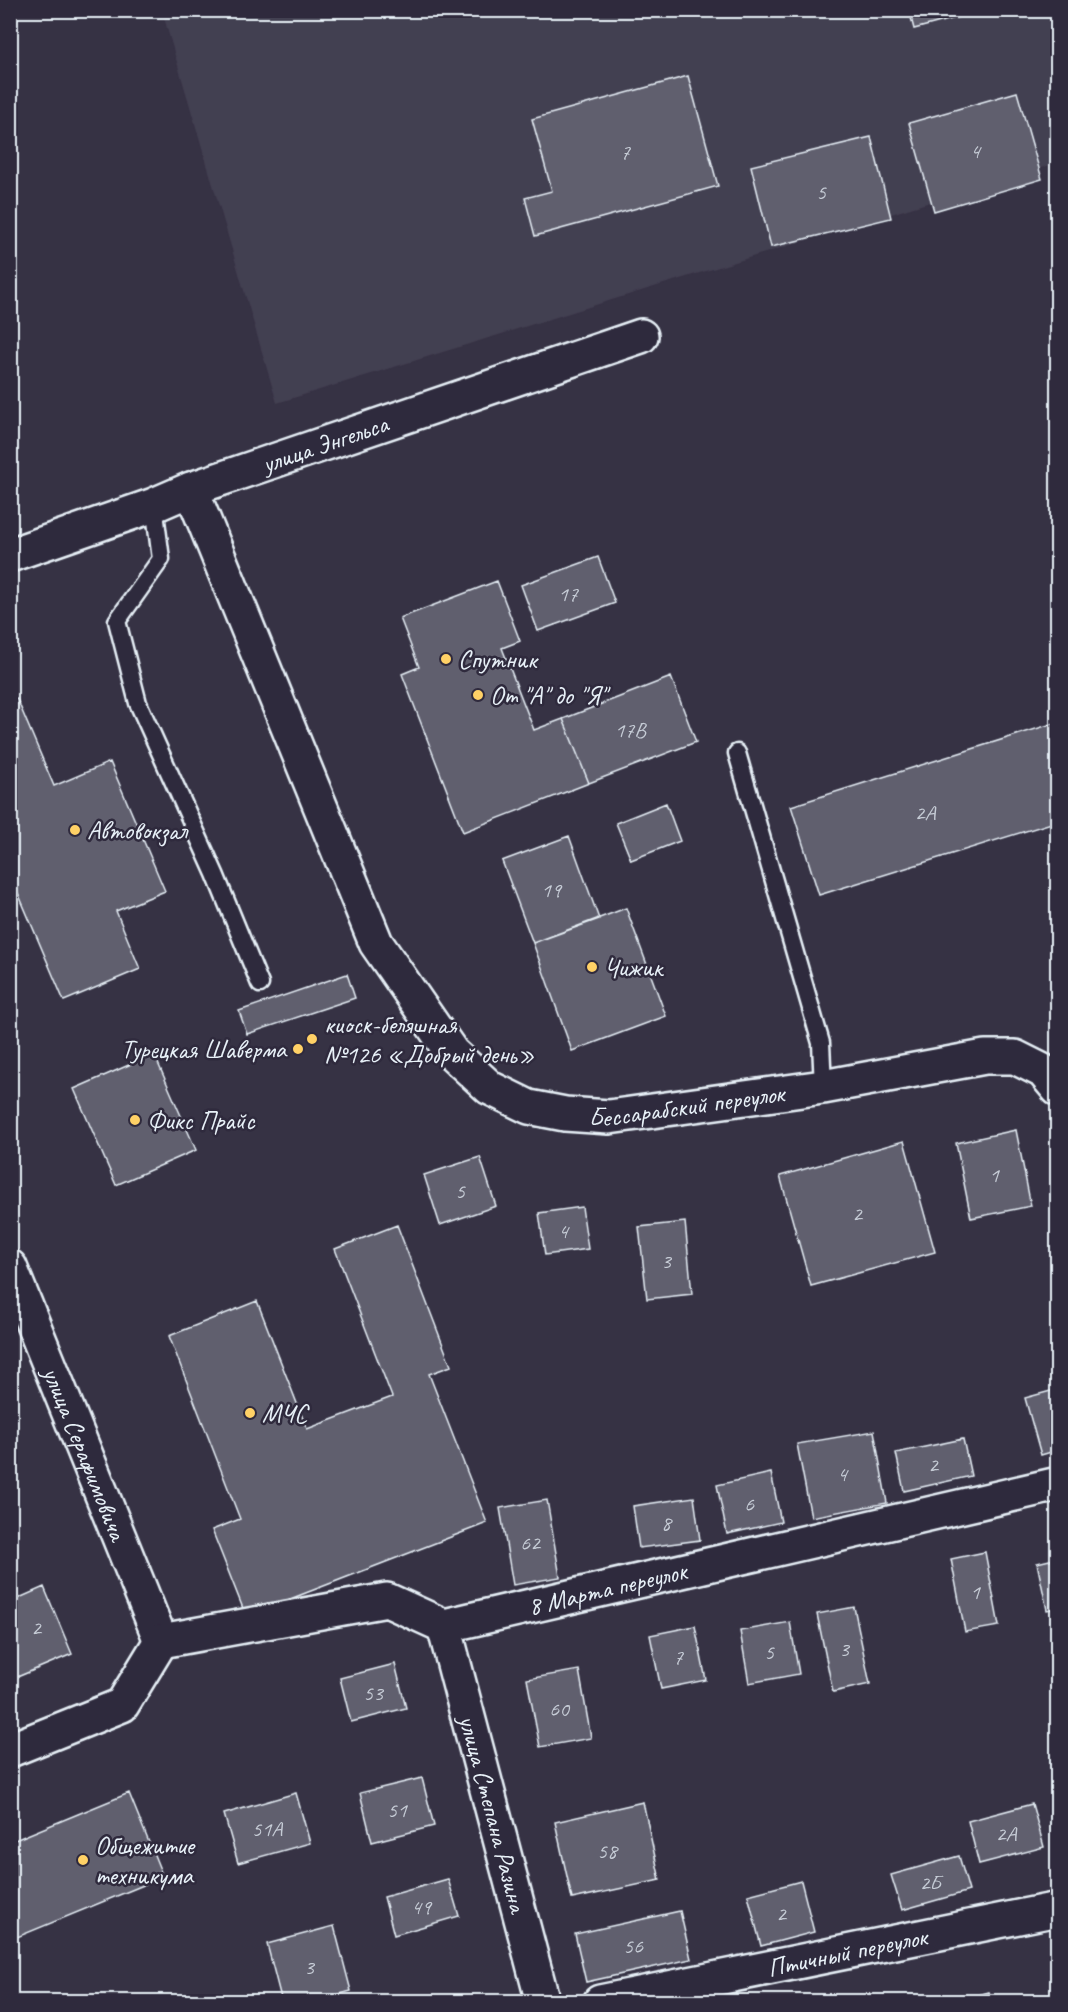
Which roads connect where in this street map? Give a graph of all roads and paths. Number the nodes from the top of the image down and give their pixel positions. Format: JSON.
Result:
{"nodes":[{"id":1,"x":641,"y":336,"type":"dead end"},
{"id":2,"x":191,"y":489,"type":"junction"},
{"id":3,"x":154,"y":505,"type":"junction"},
{"id":4,"x":10,"y":555,"type":"edge"},
{"id":5,"x":737,"y":753,"type":"dead end"},
{"id":6,"x":260,"y":984,"type":"dead end"},
{"id":7,"x":823,"y":1087,"type":"junction"},
{"id":8,"x":1058,"y":1089,"type":"edge"},
{"id":9,"x":10,"y":1267,"type":"edge"},
{"id":10,"x":1058,"y":1484,"type":"edge"},
{"id":11,"x":444,"y":1626,"type":"junction"},
{"id":12,"x":160,"y":1641,"type":"junction"},
{"id":13,"x":10,"y":1750,"type":"edge"},
{"id":14,"x":1058,"y":1909,"type":"edge"},
{"id":15,"x":543,"y":2001,"type":"edge"},
{"id":16,"x":600,"y":2001,"type":"edge"}],
"edges":[{"from":1,"to":2,"type":"street","name":"улица Энгельса"},
{"from":2,"to":3,"type":"street","name":"улица Энгельса"},
{"from":2,"to":7,"type":"street","name":"Бессарабский переулок"},
{"from":3,"to":4,"type":"street","name":"улица Энгельса"},
{"from":3,"to":6,"type":"lane"},
{"from":5,"to":7,"type":"lane"},
{"from":7,"to":8,"type":"street","name":"Бессарабский переулок"},
{"from":9,"to":12,"type":"street","name":"улица Серафимовича"},
{"from":10,"to":11,"type":"street","name":"8 Марта переулок"},
{"from":11,"to":12,"type":"street"},
{"from":11,"to":15,"type":"street","name":"улица Степана Разина"},
{"from":12,"to":13,"type":"street"},
{"from":14,"to":16,"type":"street","name":"Птичный переулок"}]}
